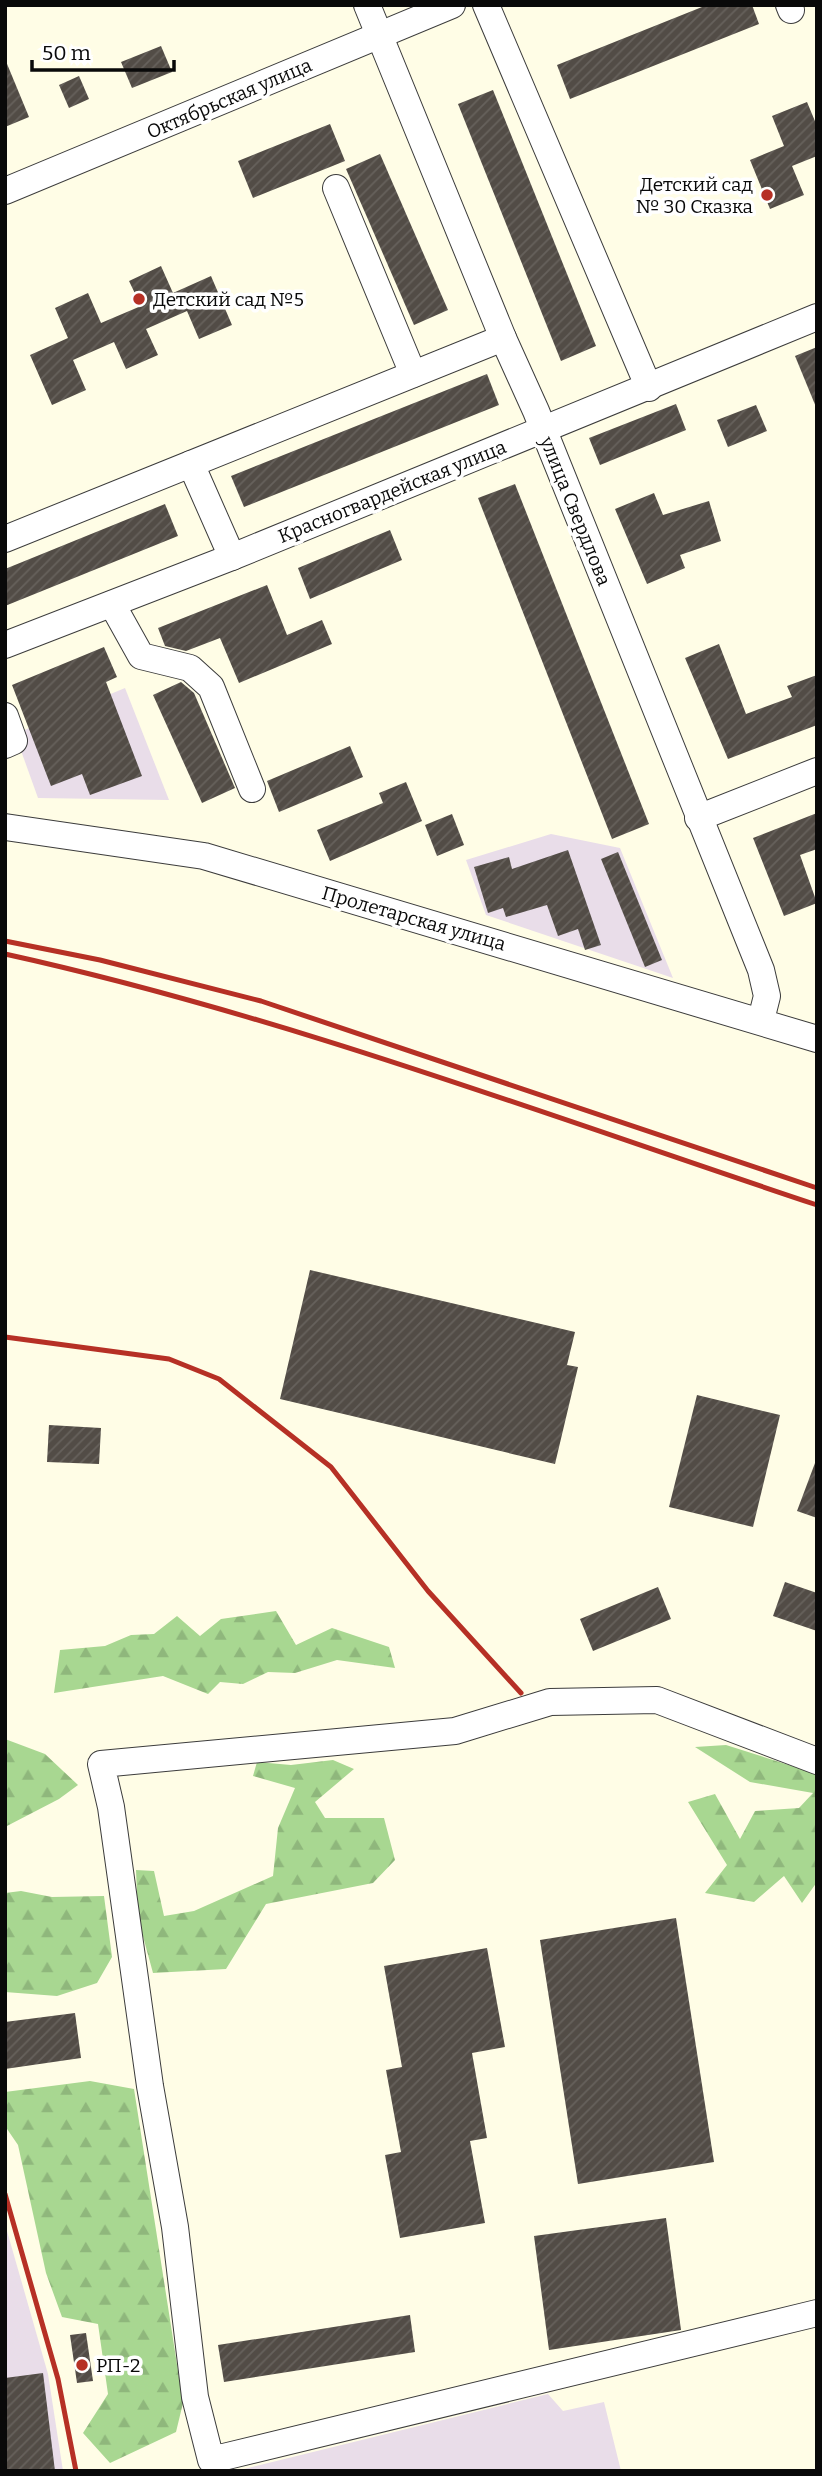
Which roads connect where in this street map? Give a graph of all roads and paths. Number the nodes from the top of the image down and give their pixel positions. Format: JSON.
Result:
{"nodes":[{"id":1,"x":367,"y":5,"type":"edge"},
{"id":2,"x":453,"y":5,"type":"edge"},
{"id":3,"x":486,"y":5,"type":"edge"},
{"id":4,"x":379,"y":35,"type":"junction"},
{"id":5,"x":336,"y":188,"type":"dead end"},
{"id":6,"x":5,"y":191,"type":"edge"},
{"id":7,"x":817,"y":317,"type":"edge"},
{"id":8,"x":503,"y":338,"type":"junction"},
{"id":9,"x":413,"y":374,"type":"junction"},
{"id":10,"x":649,"y":387,"type":"junction"},
{"id":11,"x":543,"y":429,"type":"junction"},
{"id":12,"x":191,"y":464,"type":"junction"},
{"id":13,"x":5,"y":539,"type":"edge"},
{"id":14,"x":232,"y":557,"type":"junction"},
{"id":15,"x":112,"y":604,"type":"junction"},
{"id":16,"x":5,"y":645,"type":"edge"},
{"id":17,"x":5,"y":716,"type":"edge"},
{"id":18,"x":5,"y":745,"type":"edge"},
{"id":19,"x":817,"y":771,"type":"edge"},
{"id":20,"x":251,"y":789,"type":"dead end"},
{"id":21,"x":698,"y":818,"type":"junction"},
{"id":22,"x":5,"y":827,"type":"edge"},
{"id":23,"x":761,"y":1020,"type":"junction"},
{"id":24,"x":817,"y":1039,"type":"edge"},
{"id":25,"x":817,"y":1761,"type":"edge"},
{"id":26,"x":817,"y":2313,"type":"edge"}],
"edges":[{"from":1,"to":4,"type":"street","name":"улица Свердлова"},
{"from":2,"to":4,"type":"street","name":"Октябрьская улица"},
{"from":3,"to":10,"type":"street"},
{"from":4,"to":6,"type":"street","name":"Октябрьская улица"},
{"from":4,"to":8,"type":"street","name":"улица Свердлова"},
{"from":5,"to":9,"type":"street"},
{"from":7,"to":10,"type":"street","name":"Красногвардейская улица"},
{"from":8,"to":9,"type":"street"},
{"from":8,"to":11,"type":"street","name":"улица Свердлова"},
{"from":9,"to":12,"type":"street"},
{"from":10,"to":11,"type":"street","name":"Красногвардейская улица"},
{"from":11,"to":14,"type":"street","name":"Красногвардейская улица"},
{"from":11,"to":21,"type":"street","name":"улица Свердлова"},
{"from":12,"to":13,"type":"street"},
{"from":12,"to":14,"type":"street"},
{"from":14,"to":15,"type":"street","name":"Красногвардейская улица"},
{"from":15,"to":16,"type":"street","name":"Красногвардейская улица"},
{"from":15,"to":20,"type":"street"},
{"from":17,"to":18,"type":"street"},
{"from":19,"to":21,"type":"street"},
{"from":21,"to":23,"type":"street","name":"улица Свердлова"},
{"from":22,"to":23,"type":"street","name":"Пролетарская улица"},
{"from":23,"to":24,"type":"street","name":"Пролетарская улица"},
{"from":25,"to":26,"type":"street"}]}
